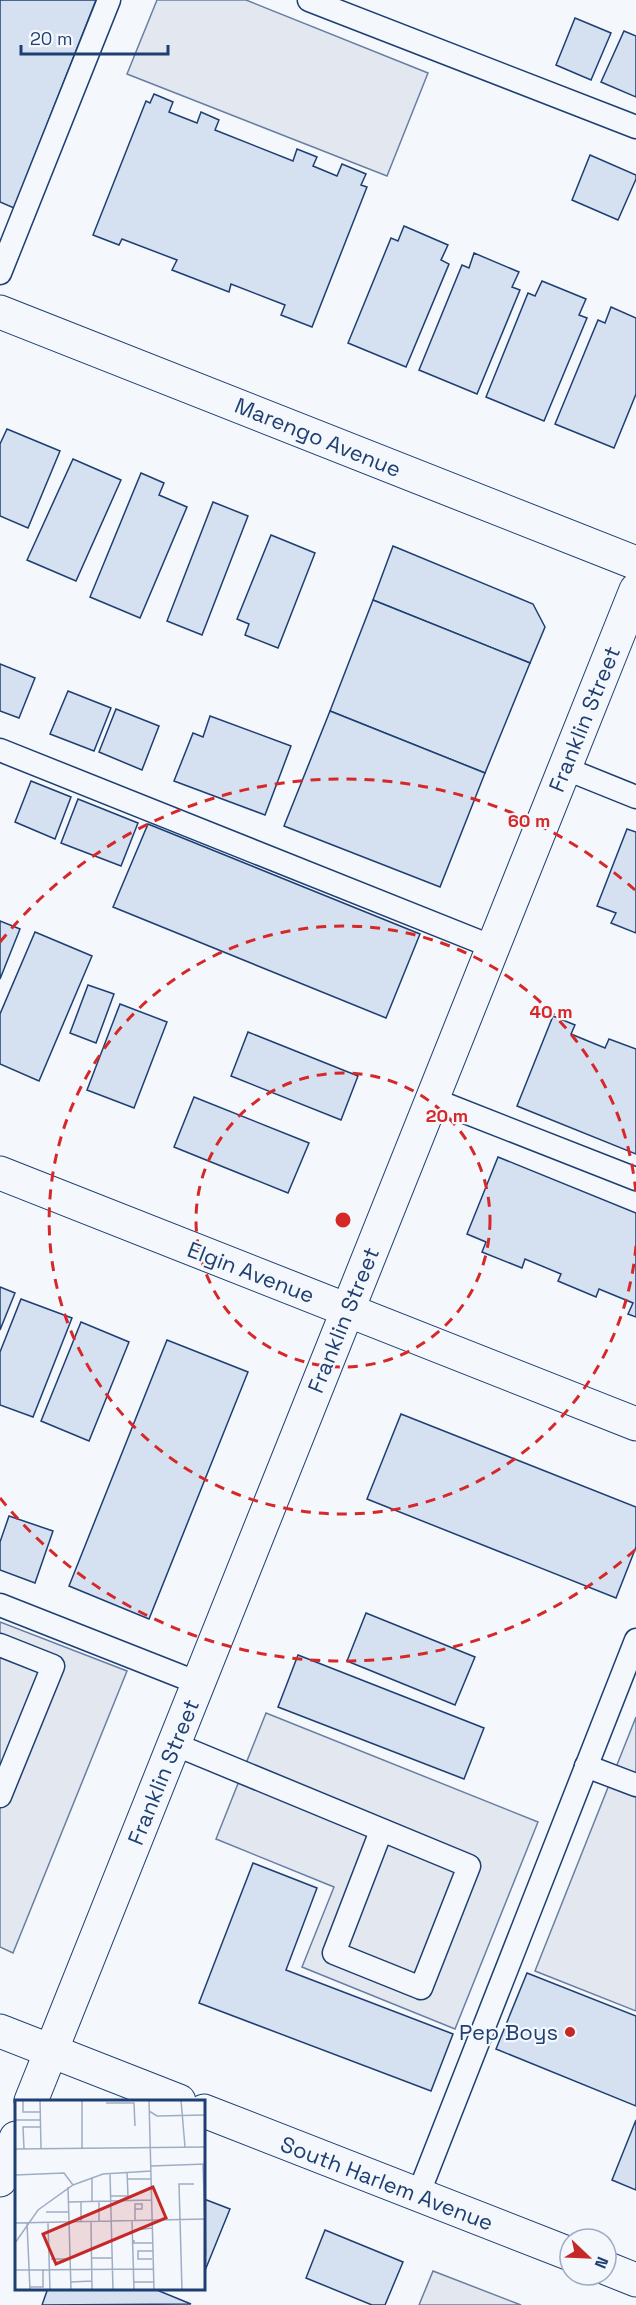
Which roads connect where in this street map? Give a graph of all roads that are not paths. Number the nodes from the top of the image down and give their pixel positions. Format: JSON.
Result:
{"nodes":[{"id":1,"x":109,"y":0,"type":"edge"},
{"id":2,"x":309,"y":0,"type":"edge"},
{"id":3,"x":636,"y":127,"type":"edge"},
{"id":4,"x":0,"y":273,"type":"edge"},
{"id":5,"x":0,"y":312,"type":"edge"},
{"id":6,"x":636,"y":563,"type":"edge"},
{"id":7,"x":636,"y":590,"type":"edge"},
{"id":8,"x":0,"y":750,"type":"edge"},
{"id":9,"x":564,"y":768,"type":"junction"},
{"id":10,"x":636,"y":797,"type":"edge"},
{"id":11,"x":493,"y":947,"type":"junction"},
{"id":12,"x":432,"y":1099,"type":"junction"},
{"id":13,"x":0,"y":1173,"type":"edge"},
{"id":14,"x":636,"y":1179,"type":"edge"},
{"id":15,"x":348,"y":1310,"type":"junction"},
{"id":16,"x":636,"y":1424,"type":"edge"},
{"id":17,"x":0,"y":1605,"type":"edge"},
{"id":18,"x":636,"y":1640,"type":"edge"},
{"id":19,"x":0,"y":1645,"type":"edge"},
{"id":20,"x":198,"y":1683,"type":"junction"},
{"id":21,"x":174,"y":1744,"type":"junction"},
{"id":22,"x":586,"y":1766,"type":"junction"},
{"id":23,"x":636,"y":1785,"type":"edge"},
{"id":24,"x":0,"y":1796,"type":"edge"},
{"id":25,"x":381,"y":1831,"type":"junction"},
{"id":26,"x":0,"y":2031,"type":"edge"},
{"id":27,"x":51,"y":2051,"type":"junction"},
{"id":28,"x":31,"y":2100,"type":"edge"},
{"id":29,"x":175,"y":2100,"type":"edge"},
{"id":30,"x":206,"y":2112,"type":"edge"},
{"id":31,"x":15,"y":2141,"type":"edge"},
{"id":32,"x":0,"y":2180,"type":"edge"},
{"id":33,"x":418,"y":2195,"type":"junction"},
{"id":34,"x":558,"y":2249,"type":"edge"},
{"id":35,"x":618,"y":2273,"type":"edge"},
{"id":36,"x":636,"y":2280,"type":"edge"}],
"edges":[{"from":1,"to":4,"type":"lane"},
{"from":2,"to":3,"type":"lane"},
{"from":5,"to":6,"type":"street","name":"Marengo Avenue"},
{"from":7,"to":9,"type":"street","name":"Franklin Street"},
{"from":8,"to":11,"type":"lane"},
{"from":9,"to":10,"type":"lane"},
{"from":9,"to":11,"type":"street","name":"Franklin Street"},
{"from":11,"to":12,"type":"street","name":"Franklin Street"},
{"from":12,"to":14,"type":"lane"},
{"from":12,"to":15,"type":"street","name":"Franklin Street"},
{"from":13,"to":15,"type":"street","name":"Elgin Avenue"},
{"from":15,"to":16,"type":"street","name":"Elgin Avenue"},
{"from":15,"to":20,"type":"street","name":"Franklin Street"},
{"from":17,"to":20,"type":"lane"},
{"from":18,"to":22,"type":"lane"},
{"from":19,"to":24,"type":"lane"},
{"from":20,"to":21,"type":"street","name":"Franklin Street"},
{"from":21,"to":25,"type":"lane"},
{"from":21,"to":27,"type":"street","name":"Franklin Street"},
{"from":22,"to":23,"type":"lane"},
{"from":22,"to":33,"type":"lane"},
{"from":25,"to":25,"type":"lane"},
{"from":26,"to":27,"type":"street"},
{"from":27,"to":28,"type":"street","name":"Franklin Street"},
{"from":27,"to":29,"type":"street"},
{"from":30,"to":33,"type":"street","name":"South Harlem Avenue"},
{"from":31,"to":32,"type":"street"},
{"from":33,"to":34,"type":"street","name":"South Harlem Avenue"},
{"from":35,"to":36,"type":"street"}]}
